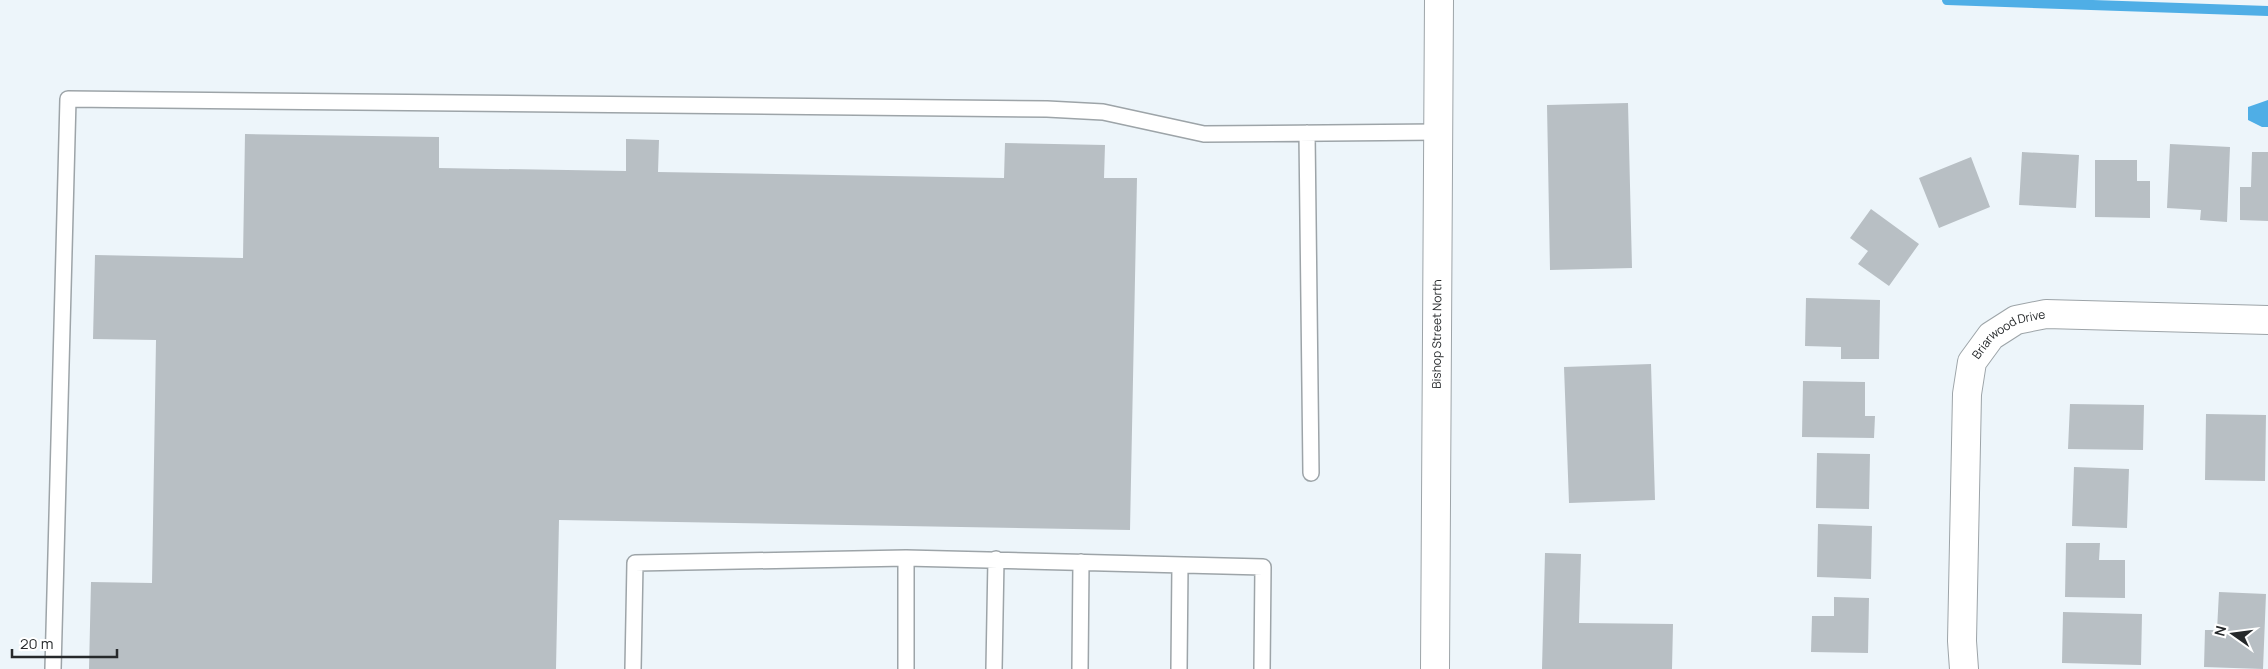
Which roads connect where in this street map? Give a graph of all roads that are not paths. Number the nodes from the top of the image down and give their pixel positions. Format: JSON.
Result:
{"nodes":[{"id":1,"x":1438,"y":0,"type":"edge"},
{"id":2,"x":1439,"y":132,"type":"junction"},
{"id":3,"x":1307,"y":133,"type":"junction"},
{"id":4,"x":2268,"y":320,"type":"edge"},
{"id":5,"x":1311,"y":473,"type":"dead end"},
{"id":6,"x":906,"y":558,"type":"junction"},
{"id":7,"x":996,"y":559,"type":"junction"},
{"id":8,"x":1081,"y":562,"type":"junction"},
{"id":9,"x":1180,"y":565,"type":"junction"},
{"id":10,"x":52,"y":669,"type":"edge"},
{"id":11,"x":632,"y":669,"type":"edge"},
{"id":12,"x":906,"y":669,"type":"edge"},
{"id":13,"x":994,"y":669,"type":"edge"},
{"id":14,"x":1080,"y":669,"type":"edge"},
{"id":15,"x":1179,"y":669,"type":"edge"},
{"id":16,"x":1262,"y":669,"type":"edge"},
{"id":17,"x":1435,"y":669,"type":"edge"},
{"id":18,"x":1964,"y":669,"type":"edge"}],
"edges":[{"from":1,"to":2,"type":"main road","name":"Bishop Street North"},
{"from":2,"to":3,"type":"lane"},
{"from":2,"to":17,"type":"main road","name":"Bishop Street North"},
{"from":3,"to":5,"type":"lane"},
{"from":3,"to":10,"type":"lane"},
{"from":4,"to":18,"type":"main road","name":"Briarwood Drive"},
{"from":6,"to":7,"type":"lane"},
{"from":6,"to":11,"type":"lane"},
{"from":6,"to":12,"type":"lane"},
{"from":7,"to":8,"type":"lane"},
{"from":7,"to":13,"type":"lane"},
{"from":8,"to":9,"type":"lane"},
{"from":8,"to":14,"type":"lane"},
{"from":9,"to":15,"type":"lane"},
{"from":9,"to":16,"type":"lane"}]}
